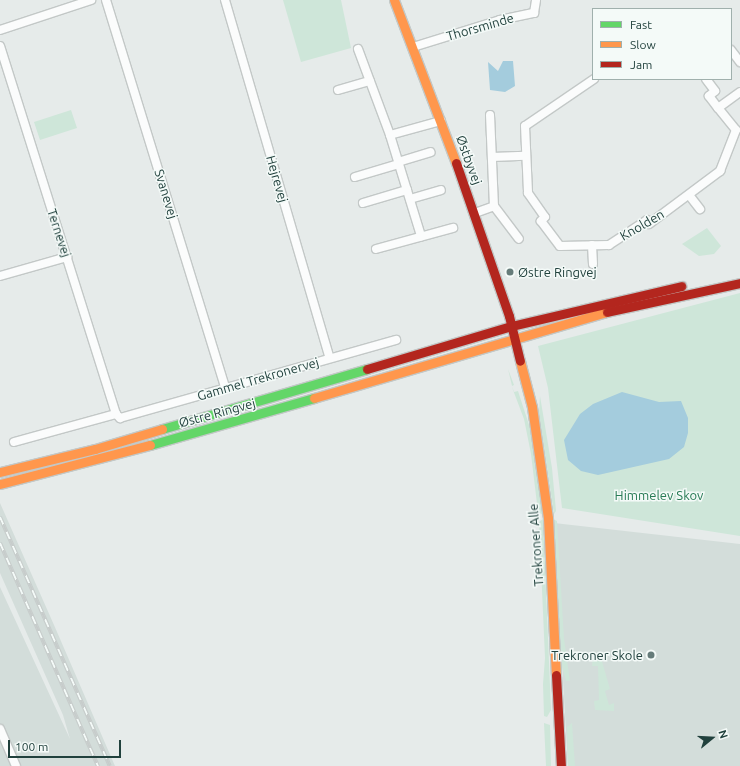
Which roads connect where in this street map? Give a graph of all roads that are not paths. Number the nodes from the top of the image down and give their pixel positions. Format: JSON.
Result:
{"nodes":[{"id":1,"x":91,"y":0,"type":"edge"},
{"id":2,"x":106,"y":0,"type":"edge"},
{"id":3,"x":225,"y":0,"type":"edge"},
{"id":4,"x":536,"y":0,"type":"edge"},
{"id":5,"x":395,"y":2,"type":"edge"},
{"id":6,"x":0,"y":30,"type":"edge"},
{"id":7,"x":0,"y":46,"type":"edge"},
{"id":8,"x":413,"y":47,"type":"junction"},
{"id":9,"x":358,"y":48,"type":"dead end"},
{"id":10,"x":732,"y":51,"type":"edge"},
{"id":11,"x":740,"y":62,"type":"edge"},
{"id":12,"x":593,"y":80,"type":"edge"},
{"id":13,"x":707,"y":80,"type":"edge"},
{"id":14,"x":370,"y":81,"type":"junction"},
{"id":15,"x":338,"y":90,"type":"dead end"},
{"id":16,"x":740,"y":92,"type":"edge"},
{"id":17,"x":718,"y":108,"type":"junction"},
{"id":18,"x":490,"y":115,"type":"dead end"},
{"id":19,"x":441,"y":121,"type":"junction"},
{"id":20,"x":390,"y":135,"type":"junction"},
{"id":21,"x":430,"y":152,"type":"dead end"},
{"id":22,"x":525,"y":156,"type":"junction"},
{"id":23,"x":492,"y":157,"type":"junction"},
{"id":24,"x":399,"y":163,"type":"junction"},
{"id":25,"x":355,"y":177,"type":"dead end"},
{"id":26,"x":407,"y":190,"type":"junction"},
{"id":27,"x":441,"y":190,"type":"dead end"},
{"id":28,"x":689,"y":195,"type":"junction"},
{"id":29,"x":410,"y":199,"type":"junction"},
{"id":30,"x":363,"y":203,"type":"dead end"},
{"id":31,"x":494,"y":206,"type":"junction"},
{"id":32,"x":700,"y":209,"type":"dead end"},
{"id":33,"x":475,"y":213,"type":"junction"},
{"id":34,"x":453,"y":228,"type":"dead end"},
{"id":35,"x":421,"y":236,"type":"junction"},
{"id":36,"x":519,"y":239,"type":"dead end"},
{"id":37,"x":592,"y":245,"type":"junction"},
{"id":38,"x":376,"y":249,"type":"dead end"},
{"id":39,"x":67,"y":257,"type":"junction"},
{"id":40,"x":593,"y":264,"type":"dead end"},
{"id":41,"x":740,"y":275,"type":"edge"},
{"id":42,"x":0,"y":276,"type":"edge"},
{"id":43,"x":740,"y":283,"type":"edge"},
{"id":44,"x":510,"y":326,"type":"junction"},
{"id":45,"x":396,"y":340,"type":"dead end"},
{"id":46,"x":515,"y":341,"type":"junction"},
{"id":47,"x":330,"y":358,"type":"junction"},
{"id":48,"x":225,"y":388,"type":"junction"},
{"id":49,"x":118,"y":416,"type":"junction"},
{"id":50,"x":14,"y":442,"type":"dead end"},
{"id":51,"x":1,"y":472,"type":"edge"},
{"id":52,"x":3,"y":483,"type":"edge"},
{"id":53,"x":0,"y":729,"type":"edge"},
{"id":54,"x":16,"y":766,"type":"edge"},
{"id":55,"x":561,"y":766,"type":"edge"}],
"edges":[{"from":1,"to":6,"type":"street"},
{"from":2,"to":48,"type":"street","name":"Svanevej"},
{"from":3,"to":47,"type":"street","name":"Hejrevej"},
{"from":4,"to":8,"type":"street","name":"Thorsminde"},
{"from":5,"to":8,"type":"main road","name":"Østbyvej"},
{"from":7,"to":39,"type":"street","name":"Ternevej"},
{"from":8,"to":19,"type":"main road","name":"Østbyvej"},
{"from":9,"to":14,"type":"street"},
{"from":10,"to":11,"type":"street"},
{"from":12,"to":22,"type":"street","name":"Knolden"},
{"from":13,"to":17,"type":"street","name":"Knolden"},
{"from":14,"to":15,"type":"street"},
{"from":14,"to":20,"type":"street"},
{"from":16,"to":17,"type":"street"},
{"from":17,"to":28,"type":"street","name":"Knolden"},
{"from":18,"to":23,"type":"street"},
{"from":19,"to":20,"type":"street"},
{"from":19,"to":33,"type":"main road","name":"Østbyvej"},
{"from":20,"to":24,"type":"street"},
{"from":21,"to":24,"type":"street"},
{"from":22,"to":23,"type":"street"},
{"from":22,"to":37,"type":"street","name":"Knolden"},
{"from":23,"to":31,"type":"street"},
{"from":24,"to":25,"type":"street"},
{"from":24,"to":26,"type":"street"},
{"from":26,"to":29,"type":"street"},
{"from":26,"to":30,"type":"street"},
{"from":27,"to":29,"type":"street"},
{"from":28,"to":32,"type":"street"},
{"from":28,"to":37,"type":"street","name":"Knolden"},
{"from":29,"to":35,"type":"street"},
{"from":31,"to":33,"type":"street"},
{"from":31,"to":36,"type":"street"},
{"from":33,"to":44,"type":"main road","name":"Østbyvej"},
{"from":34,"to":35,"type":"street"},
{"from":35,"to":38,"type":"street"},
{"from":37,"to":40,"type":"street"},
{"from":39,"to":42,"type":"street"},
{"from":39,"to":49,"type":"street","name":"Ternevej"},
{"from":41,"to":44,"type":"main road","name":"Østre Ringvej"},
{"from":43,"to":46,"type":"main road","name":"Østre Ringvej"},
{"from":44,"to":46,"type":"main road","name":"Trekroner Alle"},
{"from":44,"to":51,"type":"main road","name":"Østre Ringvej"},
{"from":45,"to":47,"type":"street","name":"Gammel Trekronervej"},
{"from":46,"to":52,"type":"main road","name":"Østre Ringvej"},
{"from":46,"to":55,"type":"main road","name":"Trekroner Alle"},
{"from":47,"to":48,"type":"street","name":"Gammel Trekronervej"},
{"from":48,"to":49,"type":"street","name":"Gammel Trekronervej"},
{"from":49,"to":50,"type":"street","name":"Gammel Trekronervej"},
{"from":53,"to":54,"type":"street"}]}
